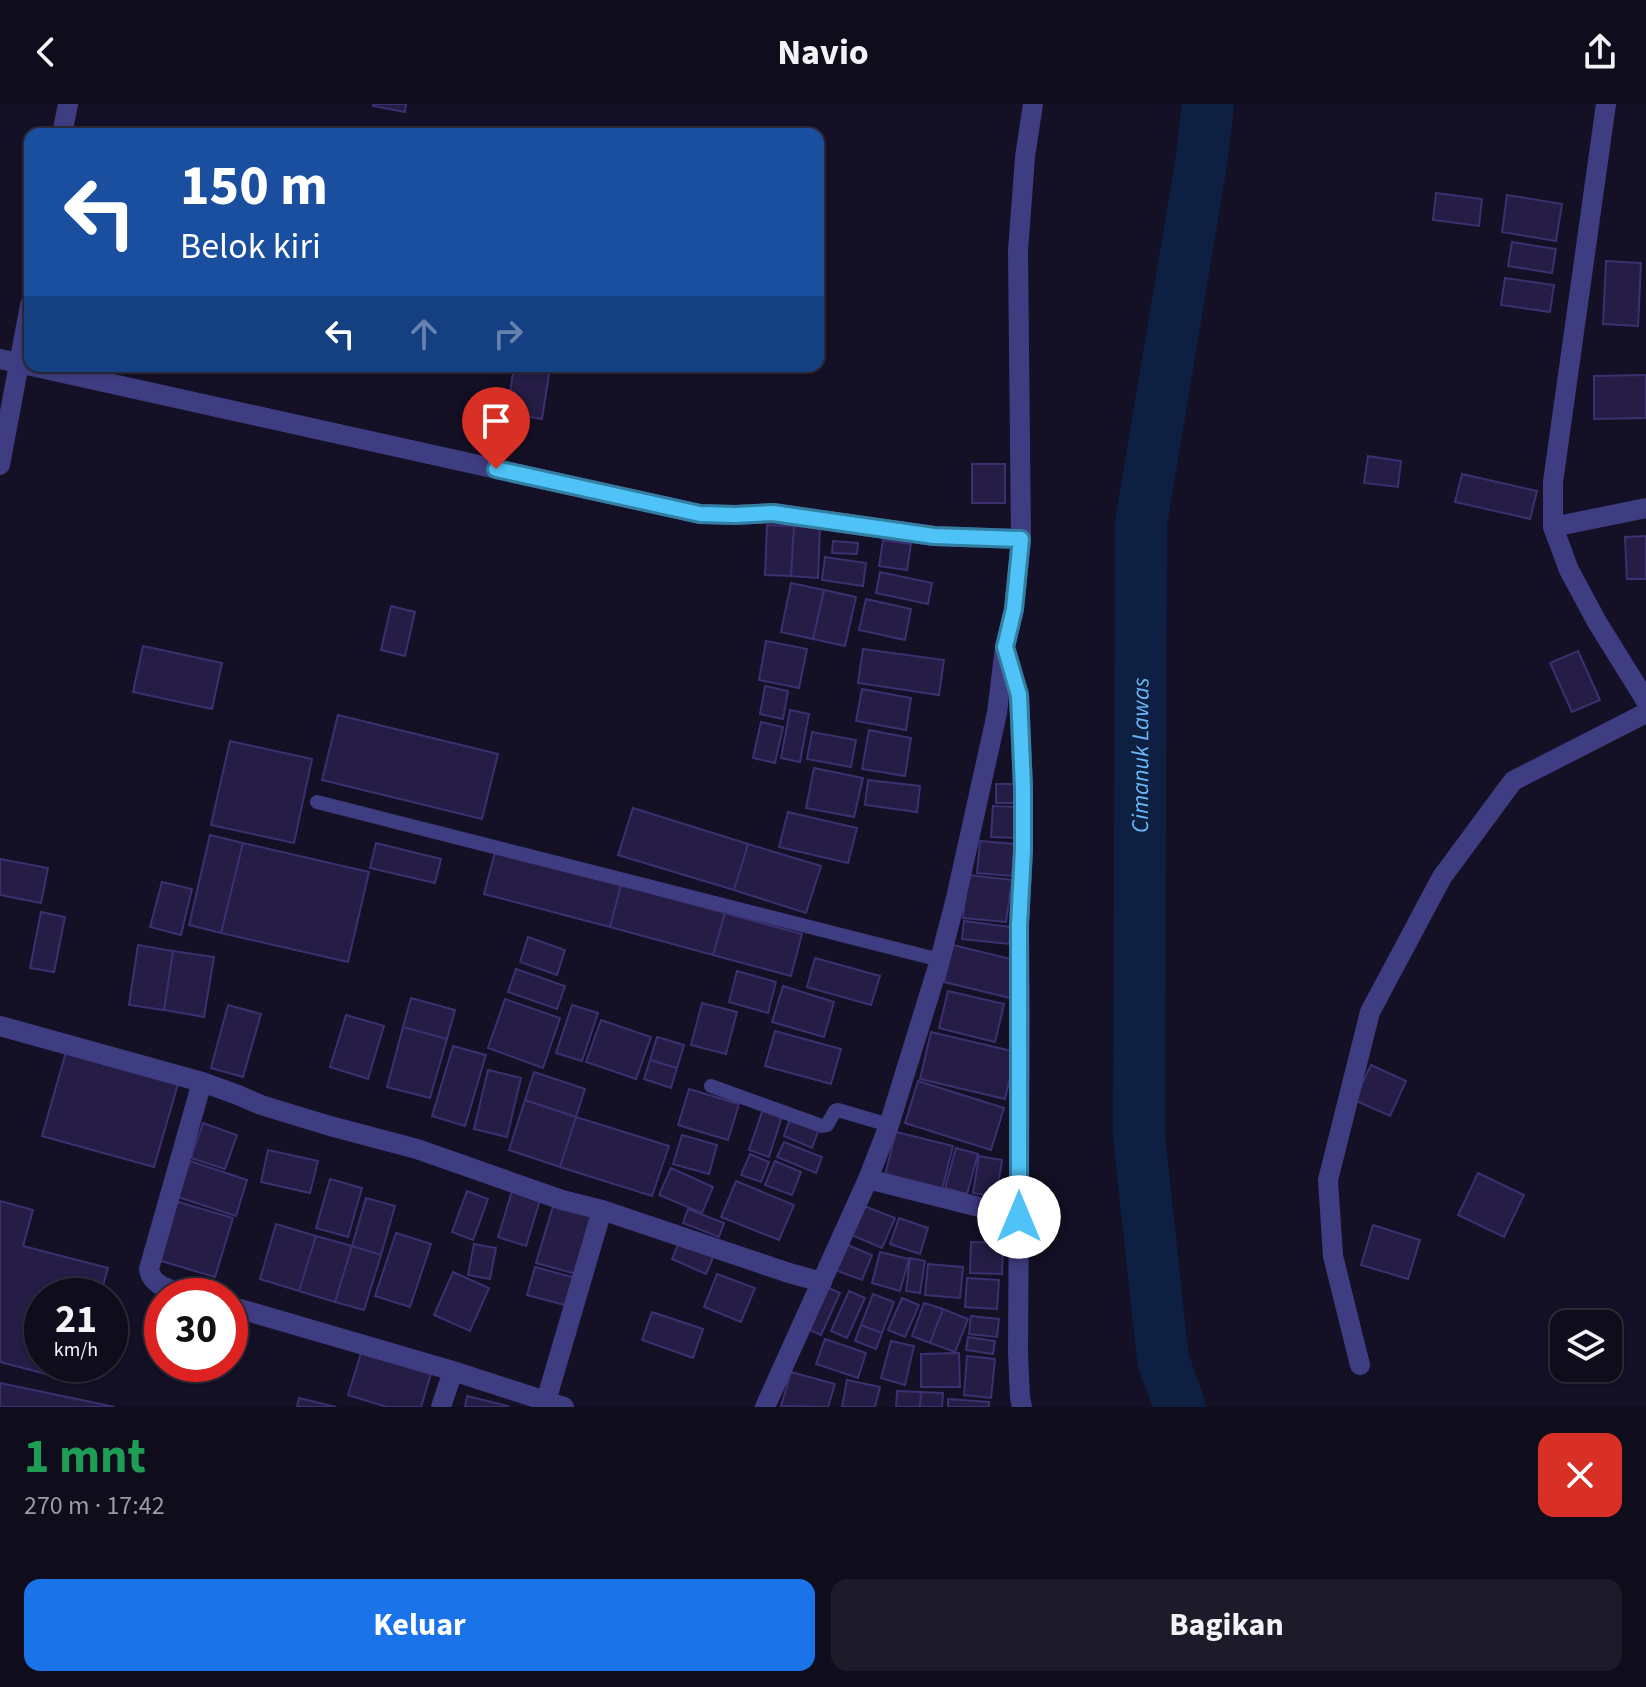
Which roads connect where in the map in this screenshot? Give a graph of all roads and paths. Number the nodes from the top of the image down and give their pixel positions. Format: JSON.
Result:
{"nodes":[{"id":1,"x":68,"y":104,"type":"edge"},
{"id":2,"x":1033,"y":104,"type":"edge"},
{"id":3,"x":1606,"y":104,"type":"edge"},
{"id":4,"x":63,"y":128,"type":"edge"},
{"id":5,"x":24,"y":322,"type":"edge"},
{"id":6,"x":10,"y":362,"type":"edge"},
{"id":7,"x":55,"y":372,"type":"edge"},
{"id":8,"x":0,"y":465,"type":"edge"},
{"id":9,"x":1646,"y":508,"type":"edge"},
{"id":10,"x":1553,"y":527,"type":"junction"},
{"id":11,"x":1021,"y":539,"type":"junction"},
{"id":12,"x":1005,"y":647,"type":"junction"},
{"id":13,"x":1646,"y":701,"type":"edge"},
{"id":14,"x":1646,"y":713,"type":"edge"},
{"id":15,"x":317,"y":802,"type":"dead end"},
{"id":16,"x":940,"y":960,"type":"junction"},
{"id":17,"x":0,"y":1026,"type":"edge"},
{"id":18,"x":202,"y":1082,"type":"junction"},
{"id":19,"x":711,"y":1086,"type":"dead end"},
{"id":20,"x":889,"y":1125,"type":"junction"},
{"id":21,"x":868,"y":1179,"type":"junction"},
{"id":22,"x":602,"y":1210,"type":"junction"},
{"id":23,"x":1019,"y":1217,"type":"junction"},
{"id":24,"x":151,"y":1278,"type":"edge"},
{"id":25,"x":822,"y":1282,"type":"junction"},
{"id":26,"x":248,"y":1311,"type":"edge"},
{"id":27,"x":1360,"y":1365,"type":"dead end"},
{"id":28,"x":453,"y":1371,"type":"junction"},
{"id":29,"x":555,"y":1404,"type":"edge"},
{"id":30,"x":441,"y":1407,"type":"edge"},
{"id":31,"x":765,"y":1407,"type":"edge"},
{"id":32,"x":1022,"y":1407,"type":"edge"}],
"edges":[{"from":1,"to":4,"type":"street"},
{"from":2,"to":11,"type":"street"},
{"from":3,"to":10,"type":"street"},
{"from":5,"to":6,"type":"street"},
{"from":6,"to":8,"type":"street"},
{"from":7,"to":11,"type":"street"},
{"from":9,"to":10,"type":"street"},
{"from":10,"to":13,"type":"street"},
{"from":11,"to":12,"type":"street"},
{"from":12,"to":16,"type":"street"},
{"from":12,"to":23,"type":"street"},
{"from":14,"to":27,"type":"street"},
{"from":15,"to":16,"type":"lane"},
{"from":16,"to":20,"type":"street"},
{"from":17,"to":18,"type":"street"},
{"from":18,"to":22,"type":"street"},
{"from":18,"to":24,"type":"street"},
{"from":19,"to":20,"type":"lane"},
{"from":20,"to":21,"type":"street"},
{"from":21,"to":23,"type":"street"},
{"from":21,"to":25,"type":"street"},
{"from":22,"to":25,"type":"street"},
{"from":22,"to":29,"type":"street"},
{"from":23,"to":32,"type":"street"},
{"from":25,"to":31,"type":"street"},
{"from":26,"to":28,"type":"street"},
{"from":28,"to":29,"type":"street"},
{"from":28,"to":30,"type":"street"}]}
